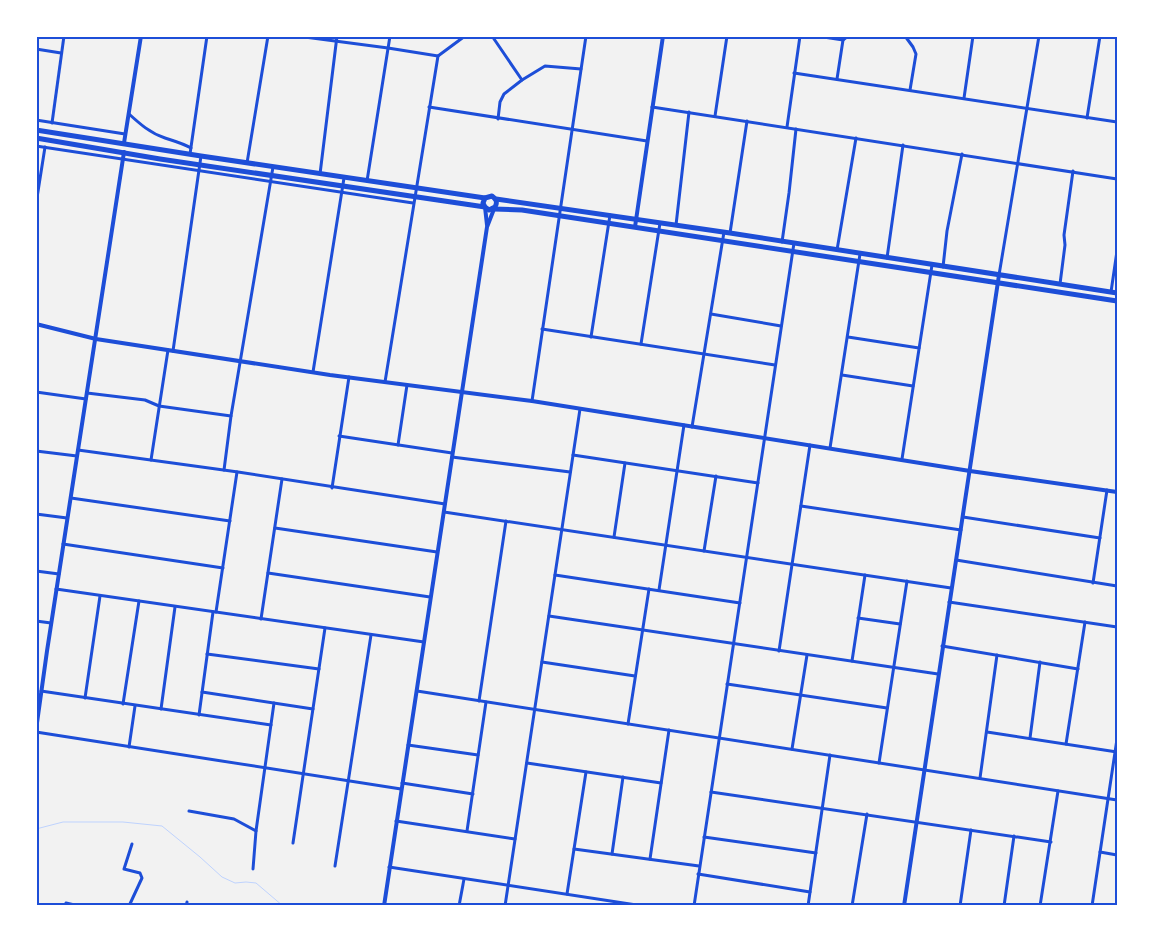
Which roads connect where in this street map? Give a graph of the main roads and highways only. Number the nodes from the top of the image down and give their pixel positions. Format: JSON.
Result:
{"nodes":[{"id":1,"x":36,"y":130,"type":"edge"},
{"id":2,"x":36,"y":138,"type":"edge"},
{"id":3,"x":485,"y":198,"type":"junction"},
{"id":4,"x":496,"y":199,"type":"junction"},
{"id":5,"x":485,"y":207,"type":"junction"},
{"id":6,"x":494,"y":209,"type":"junction"},
{"id":7,"x":1114,"y":293,"type":"edge"},
{"id":8,"x":1117,"y":301,"type":"edge"}],
"edges":[{"from":1,"to":3,"type":"main road"},
{"from":2,"to":5,"type":"main road"},
{"from":3,"to":4,"type":"main road"},
{"from":3,"to":5,"type":"main road"},
{"from":4,"to":6,"type":"main road"},
{"from":4,"to":7,"type":"main road"},
{"from":5,"to":6,"type":"main road"},
{"from":6,"to":8,"type":"main road"}]}
